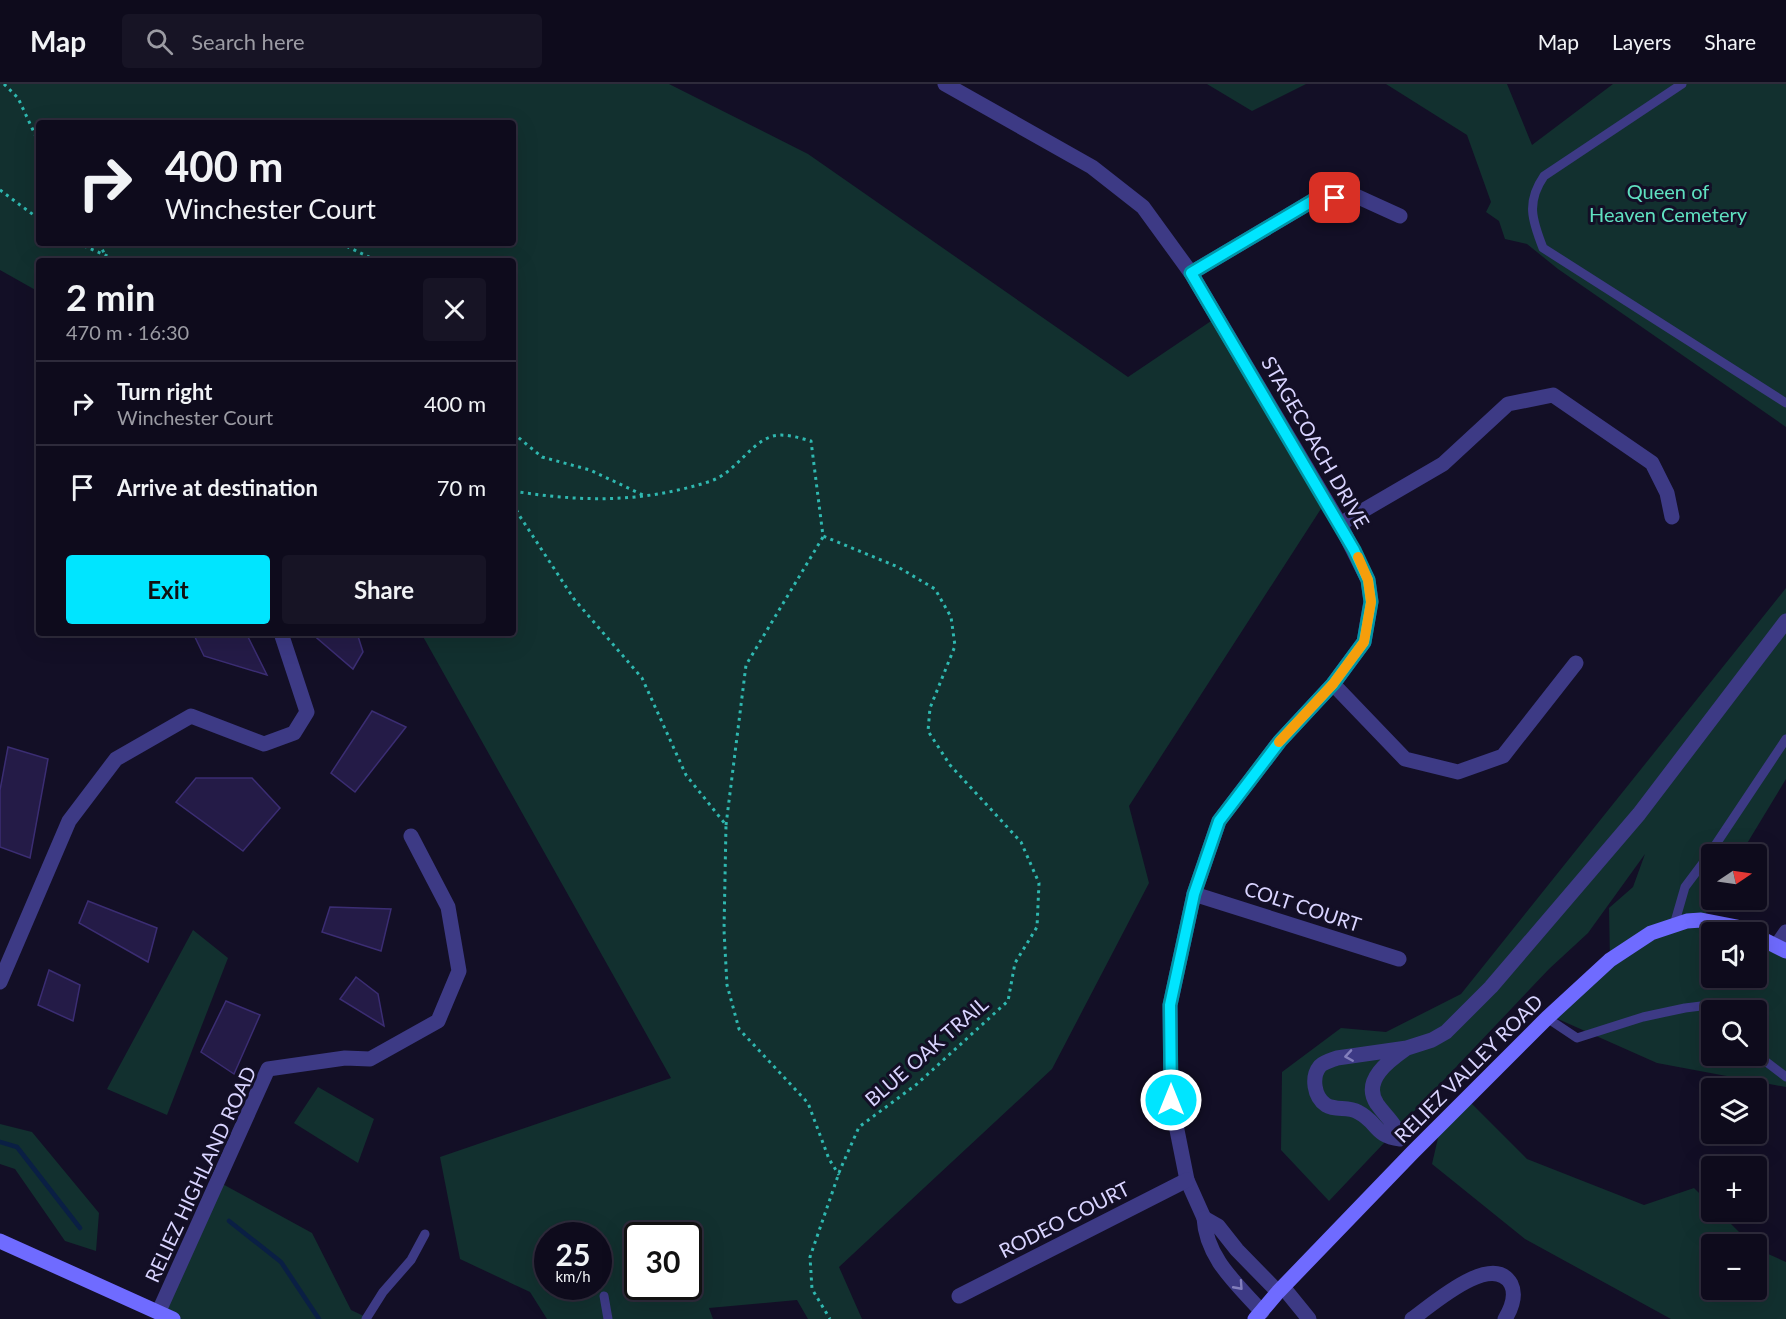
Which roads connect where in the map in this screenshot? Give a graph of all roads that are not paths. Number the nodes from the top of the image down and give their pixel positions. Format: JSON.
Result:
{"nodes":[{"id":1,"x":945,"y":84,"type":"edge"},
{"id":2,"x":1682,"y":84,"type":"edge"},
{"id":3,"x":1400,"y":216,"type":"dead end"},
{"id":4,"x":1191,"y":273,"type":"junction"},
{"id":5,"x":1786,"y":403,"type":"edge"},
{"id":6,"x":1672,"y":517,"type":"dead end"},
{"id":7,"x":1340,"y":524,"type":"junction"},
{"id":8,"x":1786,"y":621,"type":"edge"},
{"id":9,"x":282,"y":636,"type":"edge"},
{"id":10,"x":1576,"y":663,"type":"dead end"},
{"id":11,"x":1333,"y":684,"type":"junction"},
{"id":12,"x":1786,"y":739,"type":"edge"},
{"id":13,"x":411,"y":836,"type":"dead end"},
{"id":14,"x":1194,"y":894,"type":"junction"},
{"id":15,"x":1711,"y":922,"type":"edge"},
{"id":16,"x":1674,"y":926,"type":"junction"},
{"id":17,"x":1786,"y":932,"type":"edge"},
{"id":18,"x":1767,"y":941,"type":"edge"},
{"id":19,"x":1782,"y":948,"type":"edge"},
{"id":20,"x":1399,"y":959,"type":"dead end"},
{"id":21,"x":0,"y":982,"type":"edge"},
{"id":22,"x":1701,"y":1006,"type":"edge"},
{"id":23,"x":1547,"y":1018,"type":"junction"},
{"id":24,"x":1407,"y":1048,"type":"junction"},
{"id":25,"x":1767,"y":1062,"type":"edge"},
{"id":26,"x":1786,"y":1077,"type":"edge"},
{"id":27,"x":1373,"y":1094,"type":"junction"},
{"id":28,"x":1356,"y":1110,"type":"junction"},
{"id":29,"x":1400,"y":1139,"type":"junction"},
{"id":30,"x":1413,"y":1152,"type":"junction"},
{"id":31,"x":1187,"y":1180,"type":"junction"},
{"id":32,"x":1204,"y":1218,"type":"junction"},
{"id":33,"x":425,"y":1234,"type":"dead end"},
{"id":34,"x":0,"y":1241,"type":"edge"},
{"id":35,"x":1237,"y":1250,"type":"junction"},
{"id":36,"x":1220,"y":1264,"type":"junction"},
{"id":37,"x":1280,"y":1290,"type":"junction"},
{"id":38,"x":959,"y":1296,"type":"dead end"},
{"id":39,"x":605,"y":1300,"type":"edge"},
{"id":40,"x":159,"y":1311,"type":"junction"},
{"id":41,"x":1259,"y":1316,"type":"edge"},
{"id":42,"x":173,"y":1319,"type":"edge"},
{"id":43,"x":366,"y":1319,"type":"edge"},
{"id":44,"x":608,"y":1319,"type":"edge"},
{"id":45,"x":1309,"y":1319,"type":"edge"},
{"id":46,"x":1412,"y":1319,"type":"edge"},
{"id":47,"x":1505,"y":1319,"type":"edge"}],
"edges":[{"from":1,"to":4,"type":"street","name":"STAGECOACH DRIVE"},
{"from":2,"to":5,"type":"lane"},
{"from":3,"to":4,"type":"street"},
{"from":4,"to":7,"type":"street","name":"STAGECOACH DRIVE"},
{"from":6,"to":7,"type":"street"},
{"from":7,"to":11,"type":"street","name":"STAGECOACH DRIVE"},
{"from":8,"to":24,"type":"street"},
{"from":9,"to":21,"type":"street"},
{"from":10,"to":11,"type":"street"},
{"from":11,"to":14,"type":"street","name":"STAGECOACH DRIVE"},
{"from":12,"to":16,"type":"lane"},
{"from":13,"to":40,"type":"street","name":"RELIEZ HIGHLAND ROAD"},
{"from":14,"to":20,"type":"street","name":"COLT COURT"},
{"from":14,"to":31,"type":"street","name":"STAGECOACH DRIVE"},
{"from":15,"to":16,"type":"main road","name":"RELIEZ VALLEY ROAD"},
{"from":16,"to":23,"type":"main road","name":"RELIEZ VALLEY ROAD"},
{"from":17,"to":19,"type":"street"},
{"from":18,"to":19,"type":"main road"},
{"from":22,"to":23,"type":"lane"},
{"from":23,"to":30,"type":"main road","name":"RELIEZ VALLEY ROAD"},
{"from":24,"to":27,"type":"street"},
{"from":24,"to":28,"type":"street","one_way":true},
{"from":25,"to":26,"type":"lane"},
{"from":27,"to":28,"type":"street"},
{"from":27,"to":29,"type":"street"},
{"from":28,"to":29,"type":"street"},
{"from":29,"to":30,"type":"street"},
{"from":30,"to":37,"type":"main road","name":"RELIEZ VALLEY ROAD"},
{"from":31,"to":32,"type":"street","name":"STAGECOACH DRIVE"},
{"from":31,"to":38,"type":"street","name":"RODEO COURT"},
{"from":32,"to":35,"type":"street","name":"STAGECOACH DRIVE"},
{"from":32,"to":36,"type":"street","name":"STAGECOACH DRIVE"},
{"from":33,"to":43,"type":"lane"},
{"from":34,"to":40,"type":"main road"},
{"from":35,"to":36,"type":"street"},
{"from":35,"to":37,"type":"street","name":"STAGECOACH DRIVE"},
{"from":36,"to":41,"type":"street","name":"STAGECOACH DRIVE","one_way":true},
{"from":37,"to":41,"type":"main road","name":"RELIEZ VALLEY ROAD"},
{"from":37,"to":45,"type":"street","name":"STAGECOACH DRIVE"},
{"from":39,"to":44,"type":"lane"},
{"from":40,"to":42,"type":"main road"},
{"from":46,"to":47,"type":"street"}]}
